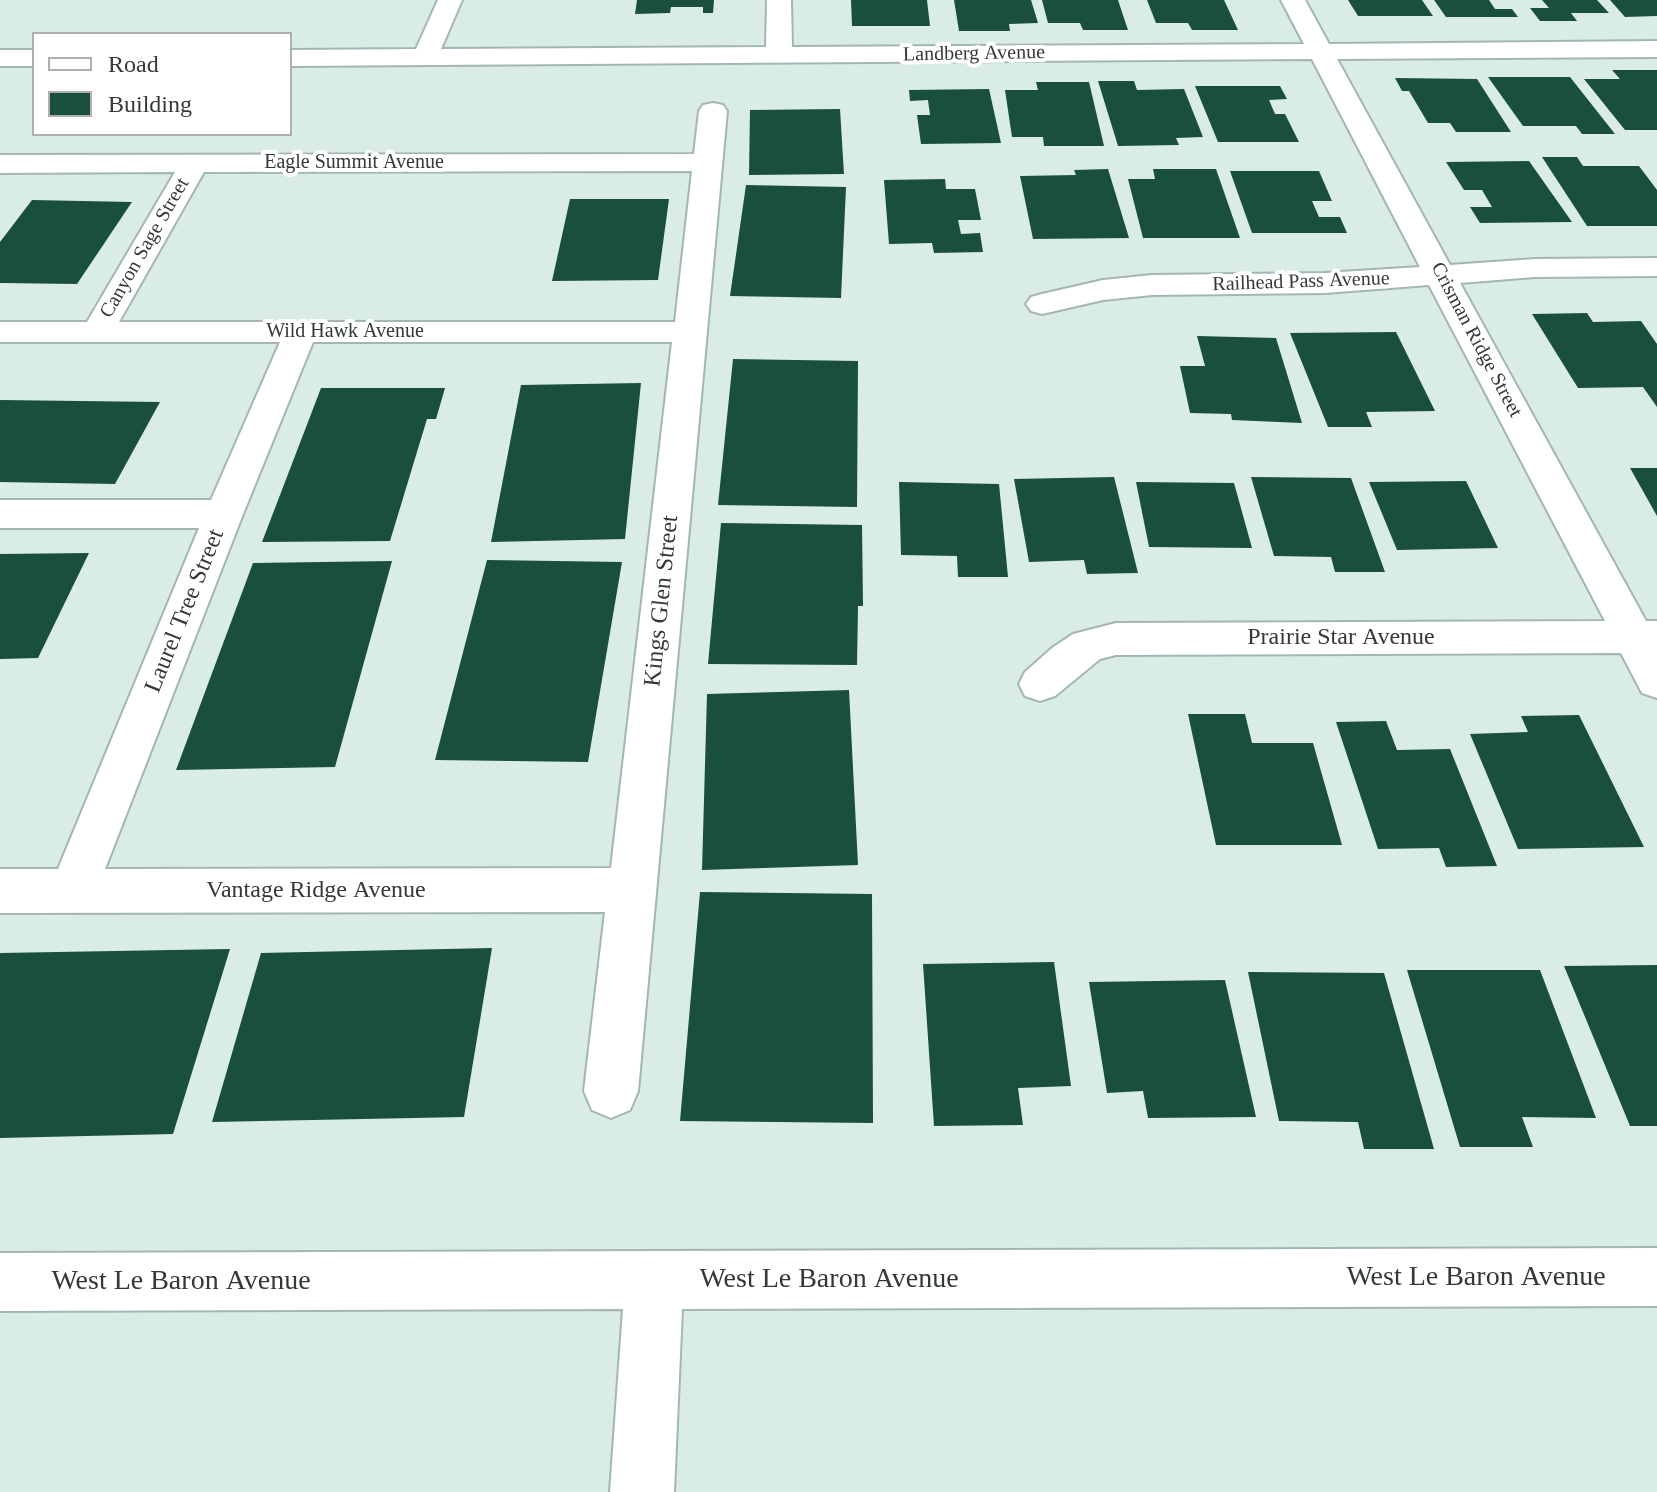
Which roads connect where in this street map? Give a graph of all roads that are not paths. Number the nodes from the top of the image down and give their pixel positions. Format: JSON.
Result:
{"nodes":[{"id":1,"x":450,"y":0,"type":"edge"},
{"id":2,"x":779,"y":0,"type":"edge"},
{"id":3,"x":1293,"y":0,"type":"edge"},
{"id":4,"x":1657,"y":49,"type":"edge"},
{"id":5,"x":1320,"y":50,"type":"junction"},
{"id":6,"x":779,"y":56,"type":"junction"},
{"id":7,"x":0,"y":58,"type":"edge"},
{"id":8,"x":32,"y":58,"type":"edge"},
{"id":9,"x":292,"y":58,"type":"edge"},
{"id":10,"x":425,"y":58,"type":"junction"},
{"id":11,"x":713,"y":111,"type":"dead end"},
{"id":12,"x":708,"y":162,"type":"junction"},
{"id":13,"x":0,"y":164,"type":"edge"},
{"id":14,"x":194,"y":164,"type":"junction"},
{"id":15,"x":1657,"y":267,"type":"edge"},
{"id":16,"x":1442,"y":276,"type":"junction"},
{"id":17,"x":1042,"y":304,"type":"dead end"},
{"id":18,"x":0,"y":332,"type":"edge"},
{"id":19,"x":97,"y":332,"type":"junction"},
{"id":20,"x":301,"y":332,"type":"junction"},
{"id":21,"x":690,"y":332,"type":"junction"},
{"id":22,"x":0,"y":514,"type":"edge"},
{"id":23,"x":224,"y":514,"type":"junction"},
{"id":24,"x":1645,"y":637,"type":"edge"},
{"id":25,"x":1657,"y":681,"type":"edge"},
{"id":26,"x":1040,"y":684,"type":"dead end"},
{"id":27,"x":632,"y":890,"type":"junction"},
{"id":28,"x":0,"y":891,"type":"edge"},
{"id":29,"x":73,"y":891,"type":"junction"},
{"id":30,"x":611,"y":1091,"type":"dead end"},
{"id":31,"x":1657,"y":1277,"type":"edge"},
{"id":32,"x":654,"y":1281,"type":"junction"},
{"id":33,"x":0,"y":1282,"type":"edge"},
{"id":34,"x":642,"y":1492,"type":"edge"}],
"edges":[{"from":1,"to":10,"type":"street"},
{"from":2,"to":6,"type":"street"},
{"from":3,"to":5,"type":"street","name":"Crisman Ridge Street"},
{"from":4,"to":5,"type":"street","name":"Landberg Avenue"},
{"from":5,"to":6,"type":"street","name":"Landberg Avenue"},
{"from":5,"to":16,"type":"street","name":"Crisman Ridge Street"},
{"from":6,"to":10,"type":"street","name":"Landberg Avenue"},
{"from":7,"to":8,"type":"street"},
{"from":9,"to":10,"type":"street","name":"Landberg Avenue"},
{"from":11,"to":12,"type":"street","name":"Kings Glen Street"},
{"from":12,"to":14,"type":"street","name":"Eagle Summit Avenue"},
{"from":12,"to":21,"type":"street","name":"Kings Glen Street"},
{"from":13,"to":14,"type":"street","name":"Eagle Summit Avenue"},
{"from":14,"to":19,"type":"street","name":"Canyon Sage Street"},
{"from":15,"to":16,"type":"street","name":"Railhead Pass Avenue"},
{"from":16,"to":17,"type":"street","name":"Railhead Pass Avenue"},
{"from":16,"to":24,"type":"street","name":"Crisman Ridge Street"},
{"from":18,"to":19,"type":"street","name":"Wild Hawk Avenue"},
{"from":19,"to":20,"type":"street","name":"Wild Hawk Avenue"},
{"from":20,"to":21,"type":"street","name":"Wild Hawk Avenue"},
{"from":20,"to":23,"type":"street","name":"Laurel Tree Street"},
{"from":21,"to":27,"type":"street","name":"Kings Glen Street"},
{"from":22,"to":23,"type":"street"},
{"from":23,"to":29,"type":"street","name":"Laurel Tree Street"},
{"from":24,"to":25,"type":"street","name":"Crisman Ridge Street"},
{"from":24,"to":26,"type":"street","name":"Prairie Star Avenue"},
{"from":27,"to":29,"type":"street","name":"Vantage Ridge Avenue"},
{"from":27,"to":30,"type":"street","name":"Kings Glen Street"},
{"from":28,"to":29,"type":"street","name":"Vantage Ridge Avenue"},
{"from":31,"to":32,"type":"street","name":"West Le Baron Avenue"},
{"from":32,"to":33,"type":"street","name":"West Le Baron Avenue"},
{"from":32,"to":34,"type":"street"}]}
